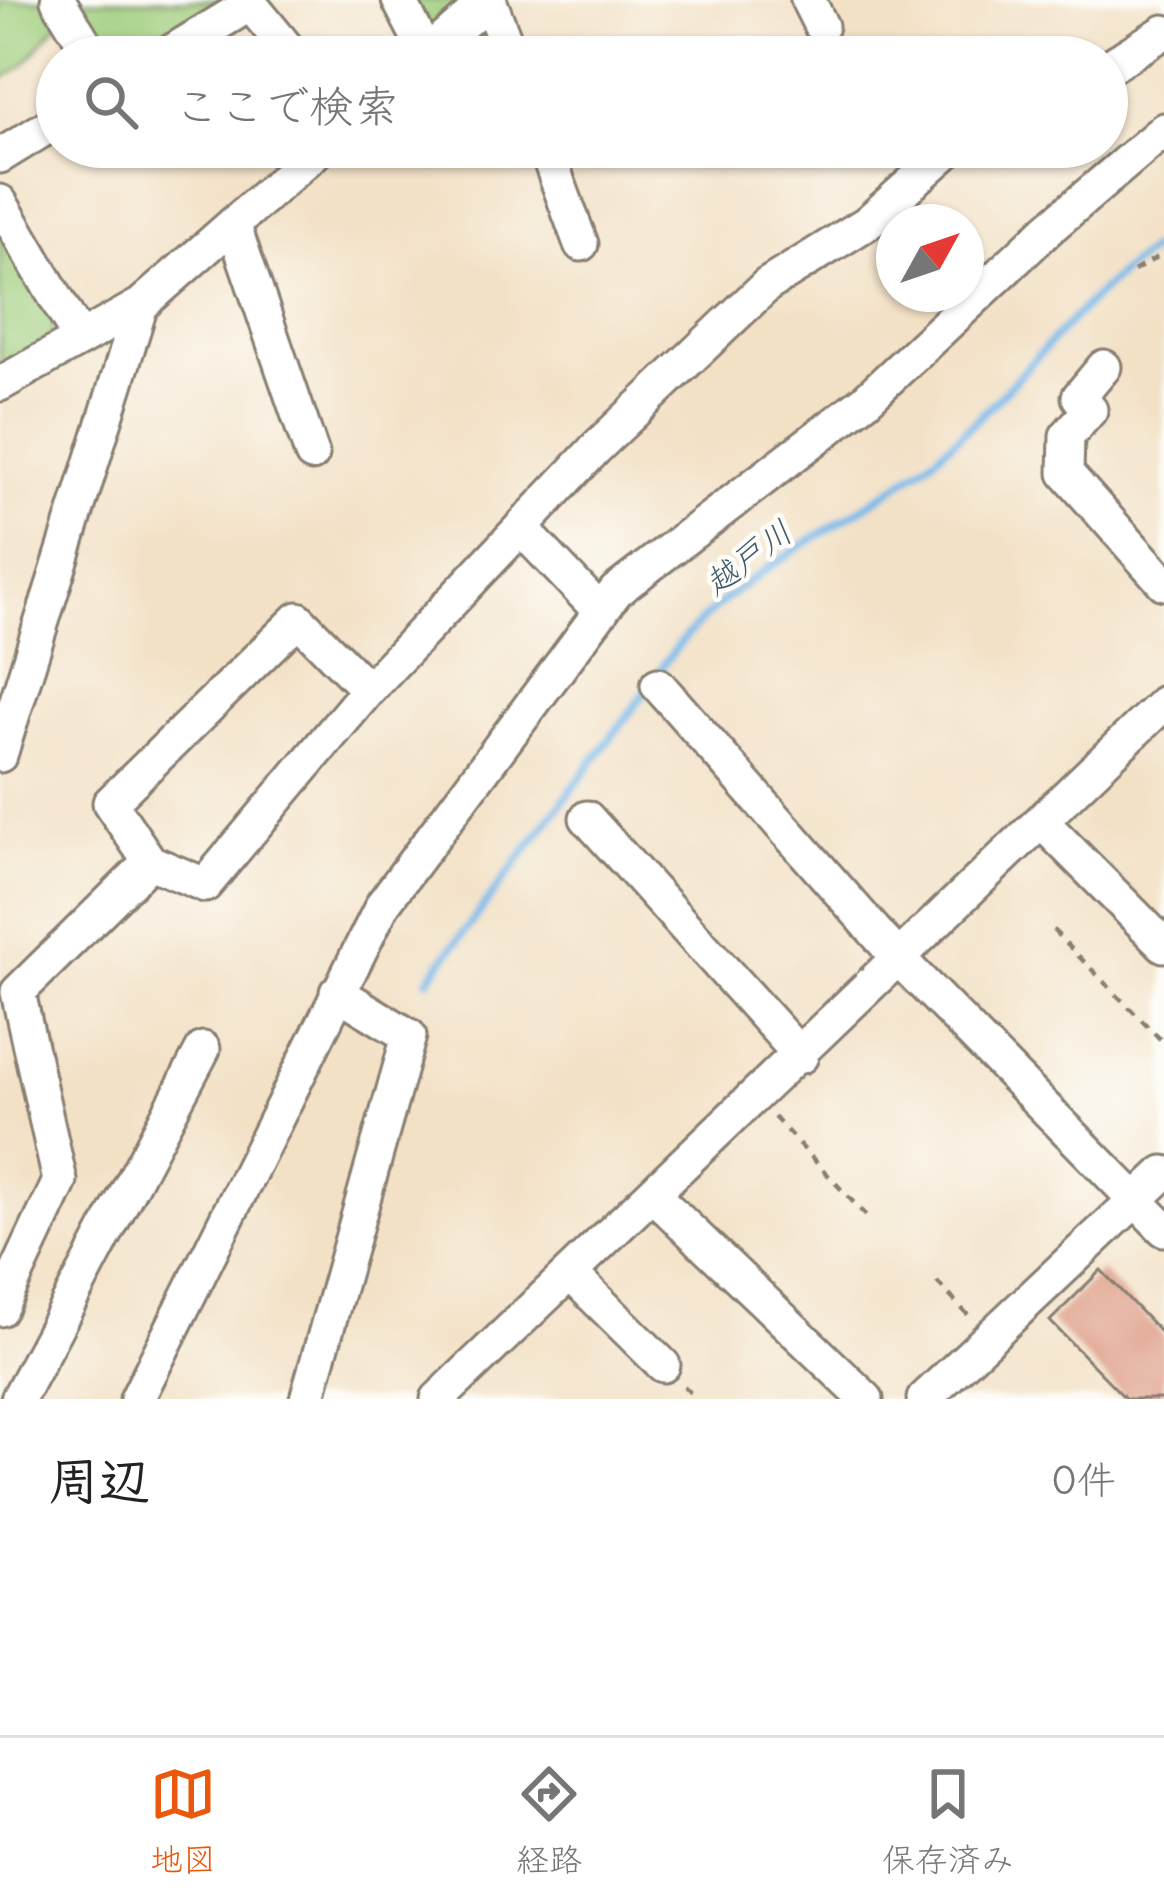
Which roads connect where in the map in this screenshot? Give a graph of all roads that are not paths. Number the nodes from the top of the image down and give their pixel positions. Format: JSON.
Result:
{"nodes":[{"id":1,"x":58,"y":0,"type":"edge"},
{"id":2,"x":399,"y":0,"type":"edge"},
{"id":3,"x":489,"y":0,"type":"edge"},
{"id":4,"x":248,"y":2,"type":"edge"},
{"id":5,"x":1164,"y":32,"type":"edge"},
{"id":6,"x":80,"y":36,"type":"edge"},
{"id":7,"x":195,"y":36,"type":"edge"},
{"id":8,"x":276,"y":36,"type":"edge"},
{"id":9,"x":416,"y":36,"type":"edge"},
{"id":10,"x":448,"y":36,"type":"edge"},
{"id":11,"x":503,"y":36,"type":"edge"},
{"id":12,"x":1128,"y":55,"type":"edge"},
{"id":13,"x":1164,"y":130,"type":"edge"},
{"id":14,"x":36,"y":135,"type":"edge"},
{"id":15,"x":0,"y":156,"type":"edge"},
{"id":16,"x":1128,"y":161,"type":"edge"},
{"id":17,"x":297,"y":168,"type":"edge"},
{"id":18,"x":553,"y":168,"type":"edge"},
{"id":19,"x":929,"y":168,"type":"edge"},
{"id":20,"x":1119,"y":168,"type":"edge"},
{"id":21,"x":0,"y":202,"type":"edge"},
{"id":22,"x":233,"y":224,"type":"junction"},
{"id":23,"x":581,"y":244,"type":"dead end"},
{"id":24,"x":141,"y":304,"type":"junction"},
{"id":25,"x":80,"y":339,"type":"junction"},
{"id":26,"x":1104,"y":368,"type":"dead end"},
{"id":27,"x":0,"y":384,"type":"edge"},
{"id":28,"x":312,"y":454,"type":"dead end"},
{"id":29,"x":521,"y":527,"type":"junction"},
{"id":30,"x":1164,"y":583,"type":"edge"},
{"id":31,"x":601,"y":612,"type":"junction"},
{"id":32,"x":658,"y":685,"type":"dead end"},
{"id":33,"x":368,"y":690,"type":"junction"},
{"id":34,"x":1164,"y":703,"type":"edge"},
{"id":35,"x":0,"y":755,"type":"edge"},
{"id":36,"x":587,"y":818,"type":"dead end"},
{"id":37,"x":1042,"y":822,"type":"junction"},
{"id":38,"x":150,"y":862,"type":"junction"},
{"id":39,"x":1164,"y":945,"type":"edge"},
{"id":40,"x":900,"y":960,"type":"junction"},
{"id":41,"x":337,"y":992,"type":"junction"},
{"id":42,"x":12,"y":1030,"type":"edge"},
{"id":43,"x":203,"y":1049,"type":"dead end"},
{"id":44,"x":801,"y":1055,"type":"junction"},
{"id":45,"x":1164,"y":1173,"type":"edge"},
{"id":46,"x":653,"y":1195,"type":"junction"},
{"id":47,"x":1137,"y":1199,"type":"junction"},
{"id":48,"x":1164,"y":1229,"type":"edge"},
{"id":49,"x":570,"y":1273,"type":"junction"},
{"id":50,"x":0,"y":1309,"type":"edge"},
{"id":51,"x":663,"y":1365,"type":"dead end"},
{"id":52,"x":18,"y":1399,"type":"edge"},
{"id":53,"x":137,"y":1399,"type":"edge"},
{"id":54,"x":307,"y":1399,"type":"edge"},
{"id":55,"x":438,"y":1399,"type":"edge"},
{"id":56,"x":866,"y":1399,"type":"edge"},
{"id":57,"x":924,"y":1399,"type":"edge"}],
"edges":[{"from":1,"to":6,"type":"street"},
{"from":2,"to":9,"type":"street"},
{"from":3,"to":10,"type":"street"},
{"from":3,"to":11,"type":"street"},
{"from":4,"to":7,"type":"street"},
{"from":4,"to":8,"type":"street"},
{"from":5,"to":12,"type":"street"},
{"from":13,"to":16,"type":"street"},
{"from":14,"to":15,"type":"street"},
{"from":17,"to":22,"type":"street"},
{"from":18,"to":23,"type":"street"},
{"from":19,"to":29,"type":"street"},
{"from":20,"to":31,"type":"street"},
{"from":21,"to":25,"type":"street"},
{"from":22,"to":24,"type":"street"},
{"from":22,"to":28,"type":"street"},
{"from":24,"to":25,"type":"street"},
{"from":24,"to":35,"type":"street"},
{"from":25,"to":27,"type":"street"},
{"from":26,"to":30,"type":"street"},
{"from":29,"to":31,"type":"street"},
{"from":29,"to":33,"type":"street"},
{"from":31,"to":41,"type":"street"},
{"from":32,"to":40,"type":"street"},
{"from":33,"to":38,"type":"street"},
{"from":33,"to":38,"type":"street"},
{"from":34,"to":37,"type":"street"},
{"from":36,"to":44,"type":"street"},
{"from":37,"to":39,"type":"street"},
{"from":37,"to":40,"type":"street"},
{"from":38,"to":42,"type":"street"},
{"from":40,"to":44,"type":"street"},
{"from":40,"to":47,"type":"street"},
{"from":41,"to":53,"type":"street"},
{"from":41,"to":54,"type":"street"},
{"from":42,"to":50,"type":"street"},
{"from":43,"to":52,"type":"street"},
{"from":44,"to":46,"type":"street"},
{"from":45,"to":47,"type":"street"},
{"from":46,"to":49,"type":"street"},
{"from":46,"to":56,"type":"street"},
{"from":47,"to":48,"type":"street"},
{"from":47,"to":57,"type":"street"},
{"from":49,"to":51,"type":"street"},
{"from":49,"to":55,"type":"street"}]}
